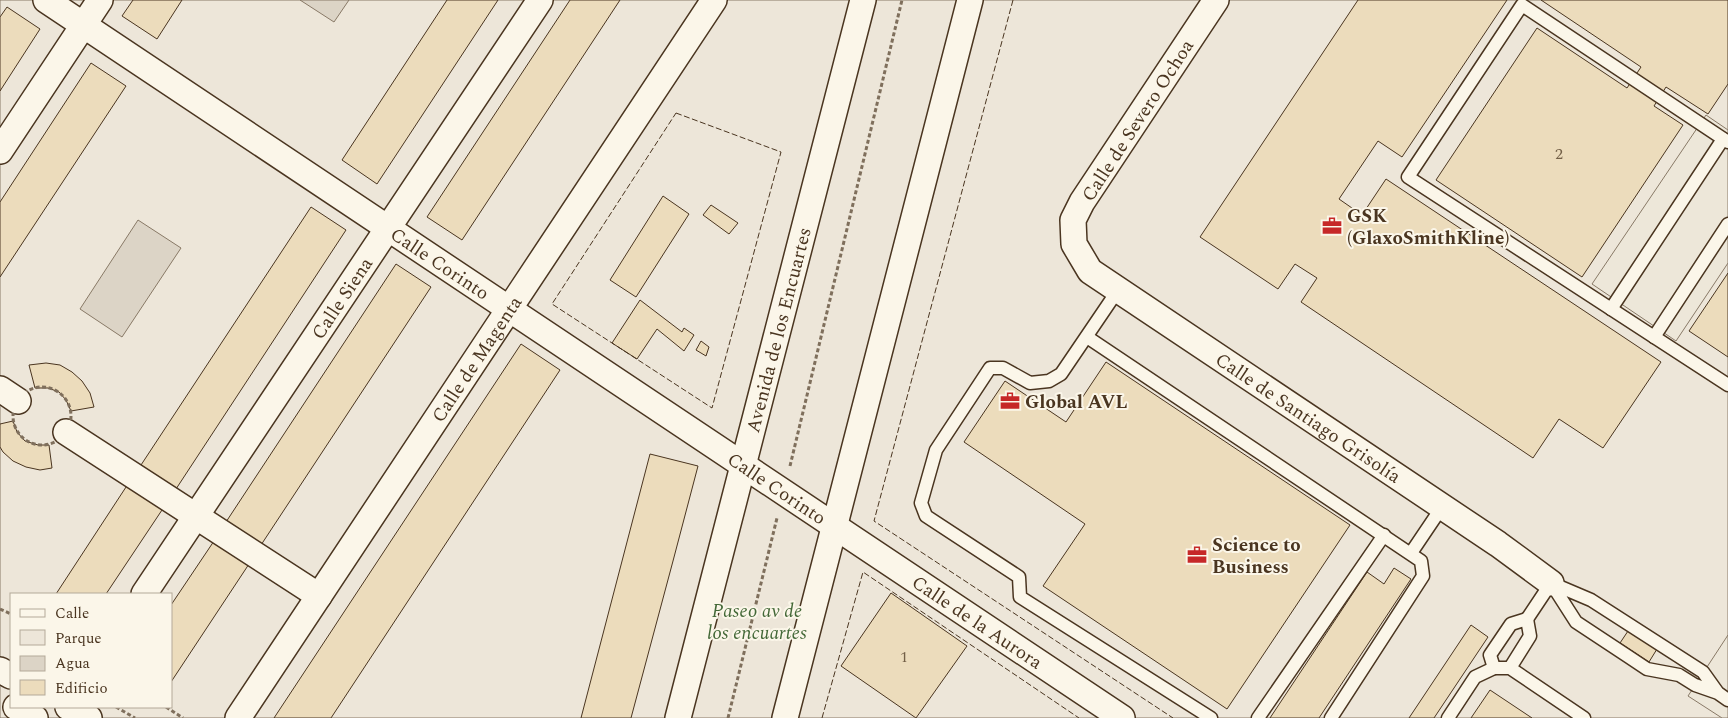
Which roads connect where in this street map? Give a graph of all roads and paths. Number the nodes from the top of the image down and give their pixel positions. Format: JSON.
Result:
{"nodes":[{"id":1,"x":46,"y":0,"type":"edge"},
{"id":2,"x":100,"y":0,"type":"edge"},
{"id":3,"x":540,"y":0,"type":"edge"},
{"id":4,"x":714,"y":0,"type":"edge"},
{"id":5,"x":863,"y":0,"type":"edge"},
{"id":6,"x":902,"y":0,"type":"edge"},
{"id":7,"x":970,"y":0,"type":"edge"},
{"id":8,"x":1216,"y":0,"type":"edge"},
{"id":9,"x":84,"y":25,"type":"junction"},
{"id":10,"x":1725,"y":140,"type":"edge"},
{"id":11,"x":0,"y":151,"type":"edge"},
{"id":12,"x":1728,"y":224,"type":"edge"},
{"id":13,"x":388,"y":229,"type":"junction"},
{"id":14,"x":1074,"y":244,"type":"joint"},
{"id":15,"x":1118,"y":290,"type":"junction"},
{"id":16,"x":509,"y":308,"type":"junction"},
{"id":17,"x":1611,"y":309,"type":"junction"},
{"id":18,"x":1087,"y":337,"type":"junction"},
{"id":19,"x":1654,"y":337,"type":"junction"},
{"id":20,"x":1728,"y":385,"type":"edge"},
{"id":21,"x":9,"y":395,"type":"edge"},
{"id":22,"x":66,"y":432,"type":"junction"},
{"id":23,"x":742,"y":464,"type":"junction"},
{"id":24,"x":784,"y":491,"type":"junction"},
{"id":25,"x":1442,"y":507,"type":"junction"},
{"id":26,"x":196,"y":516,"type":"junction"},
{"id":27,"x":834,"y":525,"type":"junction"},
{"id":28,"x":1384,"y":535,"type":"junction"},
{"id":29,"x":1411,"y":553,"type":"junction"},
{"id":30,"x":1552,"y":583,"type":"junction"},
{"id":31,"x":145,"y":593,"type":"edge"},
{"id":32,"x":319,"y":596,"type":"junction"},
{"id":33,"x":1527,"y":619,"type":"junction"},
{"id":34,"x":1494,"y":668,"type":"junction"},
{"id":35,"x":1510,"y":668,"type":"junction"},
{"id":36,"x":1725,"y":697,"type":"edge"},
{"id":37,"x":18,"y":708,"type":"edge"},
{"id":38,"x":70,"y":708,"type":"edge"},
{"id":39,"x":118,"y":708,"type":"edge"},
{"id":40,"x":168,"y":708,"type":"edge"},
{"id":41,"x":36,"y":718,"type":"edge"},
{"id":42,"x":89,"y":718,"type":"edge"},
{"id":43,"x":135,"y":718,"type":"edge"},
{"id":44,"x":183,"y":718,"type":"edge"},
{"id":45,"x":238,"y":718,"type":"edge"},
{"id":46,"x":678,"y":718,"type":"edge"},
{"id":47,"x":728,"y":718,"type":"edge"},
{"id":48,"x":785,"y":718,"type":"edge"},
{"id":49,"x":1122,"y":718,"type":"edge"},
{"id":50,"x":1211,"y":718,"type":"edge"},
{"id":51,"x":1258,"y":718,"type":"edge"},
{"id":52,"x":1331,"y":718,"type":"edge"},
{"id":53,"x":1448,"y":718,"type":"edge"},
{"id":54,"x":1584,"y":718,"type":"edge"}],
"edges":[{"from":1,"to":9,"type":"street","name":"Calle Corinto"},
{"from":2,"to":9,"type":"street"},
{"from":3,"to":13,"type":"street","name":"Calle Siena"},
{"from":4,"to":16,"type":"street","name":"Calle de Magenta"},
{"from":5,"to":23,"type":"street","name":"Avenida de los Encuartes"},
{"from":6,"to":24,"type":"path"},
{"from":7,"to":27,"type":"street"},
{"from":8,"to":14,"type":"street","name":"Calle de Severo Ochoa"},
{"from":9,"to":11,"type":"street"},
{"from":9,"to":13,"type":"street","name":"Calle Corinto"},
{"from":10,"to":17,"type":"lane"},
{"from":10,"to":17,"type":"lane"},
{"from":12,"to":19,"type":"lane"},
{"from":13,"to":16,"type":"street","name":"Calle Corinto"},
{"from":13,"to":26,"type":"street","name":"Calle Siena"},
{"from":14,"to":15,"type":"street","name":"Calle de Santiago Grisolía"},
{"from":15,"to":18,"type":"lane"},
{"from":15,"to":25,"type":"street","name":"Calle de Santiago Grisolía"},
{"from":16,"to":23,"type":"street","name":"Calle Corinto"},
{"from":16,"to":32,"type":"street","name":"Calle de Magenta"},
{"from":17,"to":19,"type":"lane"},
{"from":18,"to":28,"type":"lane"},
{"from":18,"to":50,"type":"lane"},
{"from":19,"to":20,"type":"lane"},
{"from":21,"to":22,"type":"path"},
{"from":21,"to":22,"type":"path"},
{"from":22,"to":26,"type":"street"},
{"from":23,"to":24,"type":"street","name":"Calle Corinto"},
{"from":23,"to":46,"type":"street","name":"Avenida de los Encuartes"},
{"from":24,"to":27,"type":"street","name":"Calle Corinto"},
{"from":24,"to":47,"type":"path"},
{"from":25,"to":29,"type":"lane"},
{"from":25,"to":30,"type":"street","name":"Calle de Santiago Grisolía"},
{"from":26,"to":31,"type":"street","name":"Calle Siena"},
{"from":26,"to":32,"type":"street"},
{"from":27,"to":48,"type":"street"},
{"from":27,"to":49,"type":"street","name":"Calle de la Aurora"},
{"from":28,"to":29,"type":"lane"},
{"from":28,"to":51,"type":"lane"},
{"from":29,"to":52,"type":"lane"},
{"from":30,"to":33,"type":"lane"},
{"from":30,"to":36,"type":"lane"},
{"from":30,"to":36,"type":"lane"},
{"from":32,"to":45,"type":"street","name":"Calle de Magenta"},
{"from":33,"to":34,"type":"lane"},
{"from":33,"to":35,"type":"lane"},
{"from":34,"to":35,"type":"lane"},
{"from":34,"to":53,"type":"lane"},
{"from":35,"to":54,"type":"lane"},
{"from":37,"to":41,"type":"street"},
{"from":38,"to":42,"type":"street"},
{"from":39,"to":43,"type":"path"},
{"from":40,"to":44,"type":"path"}]}
